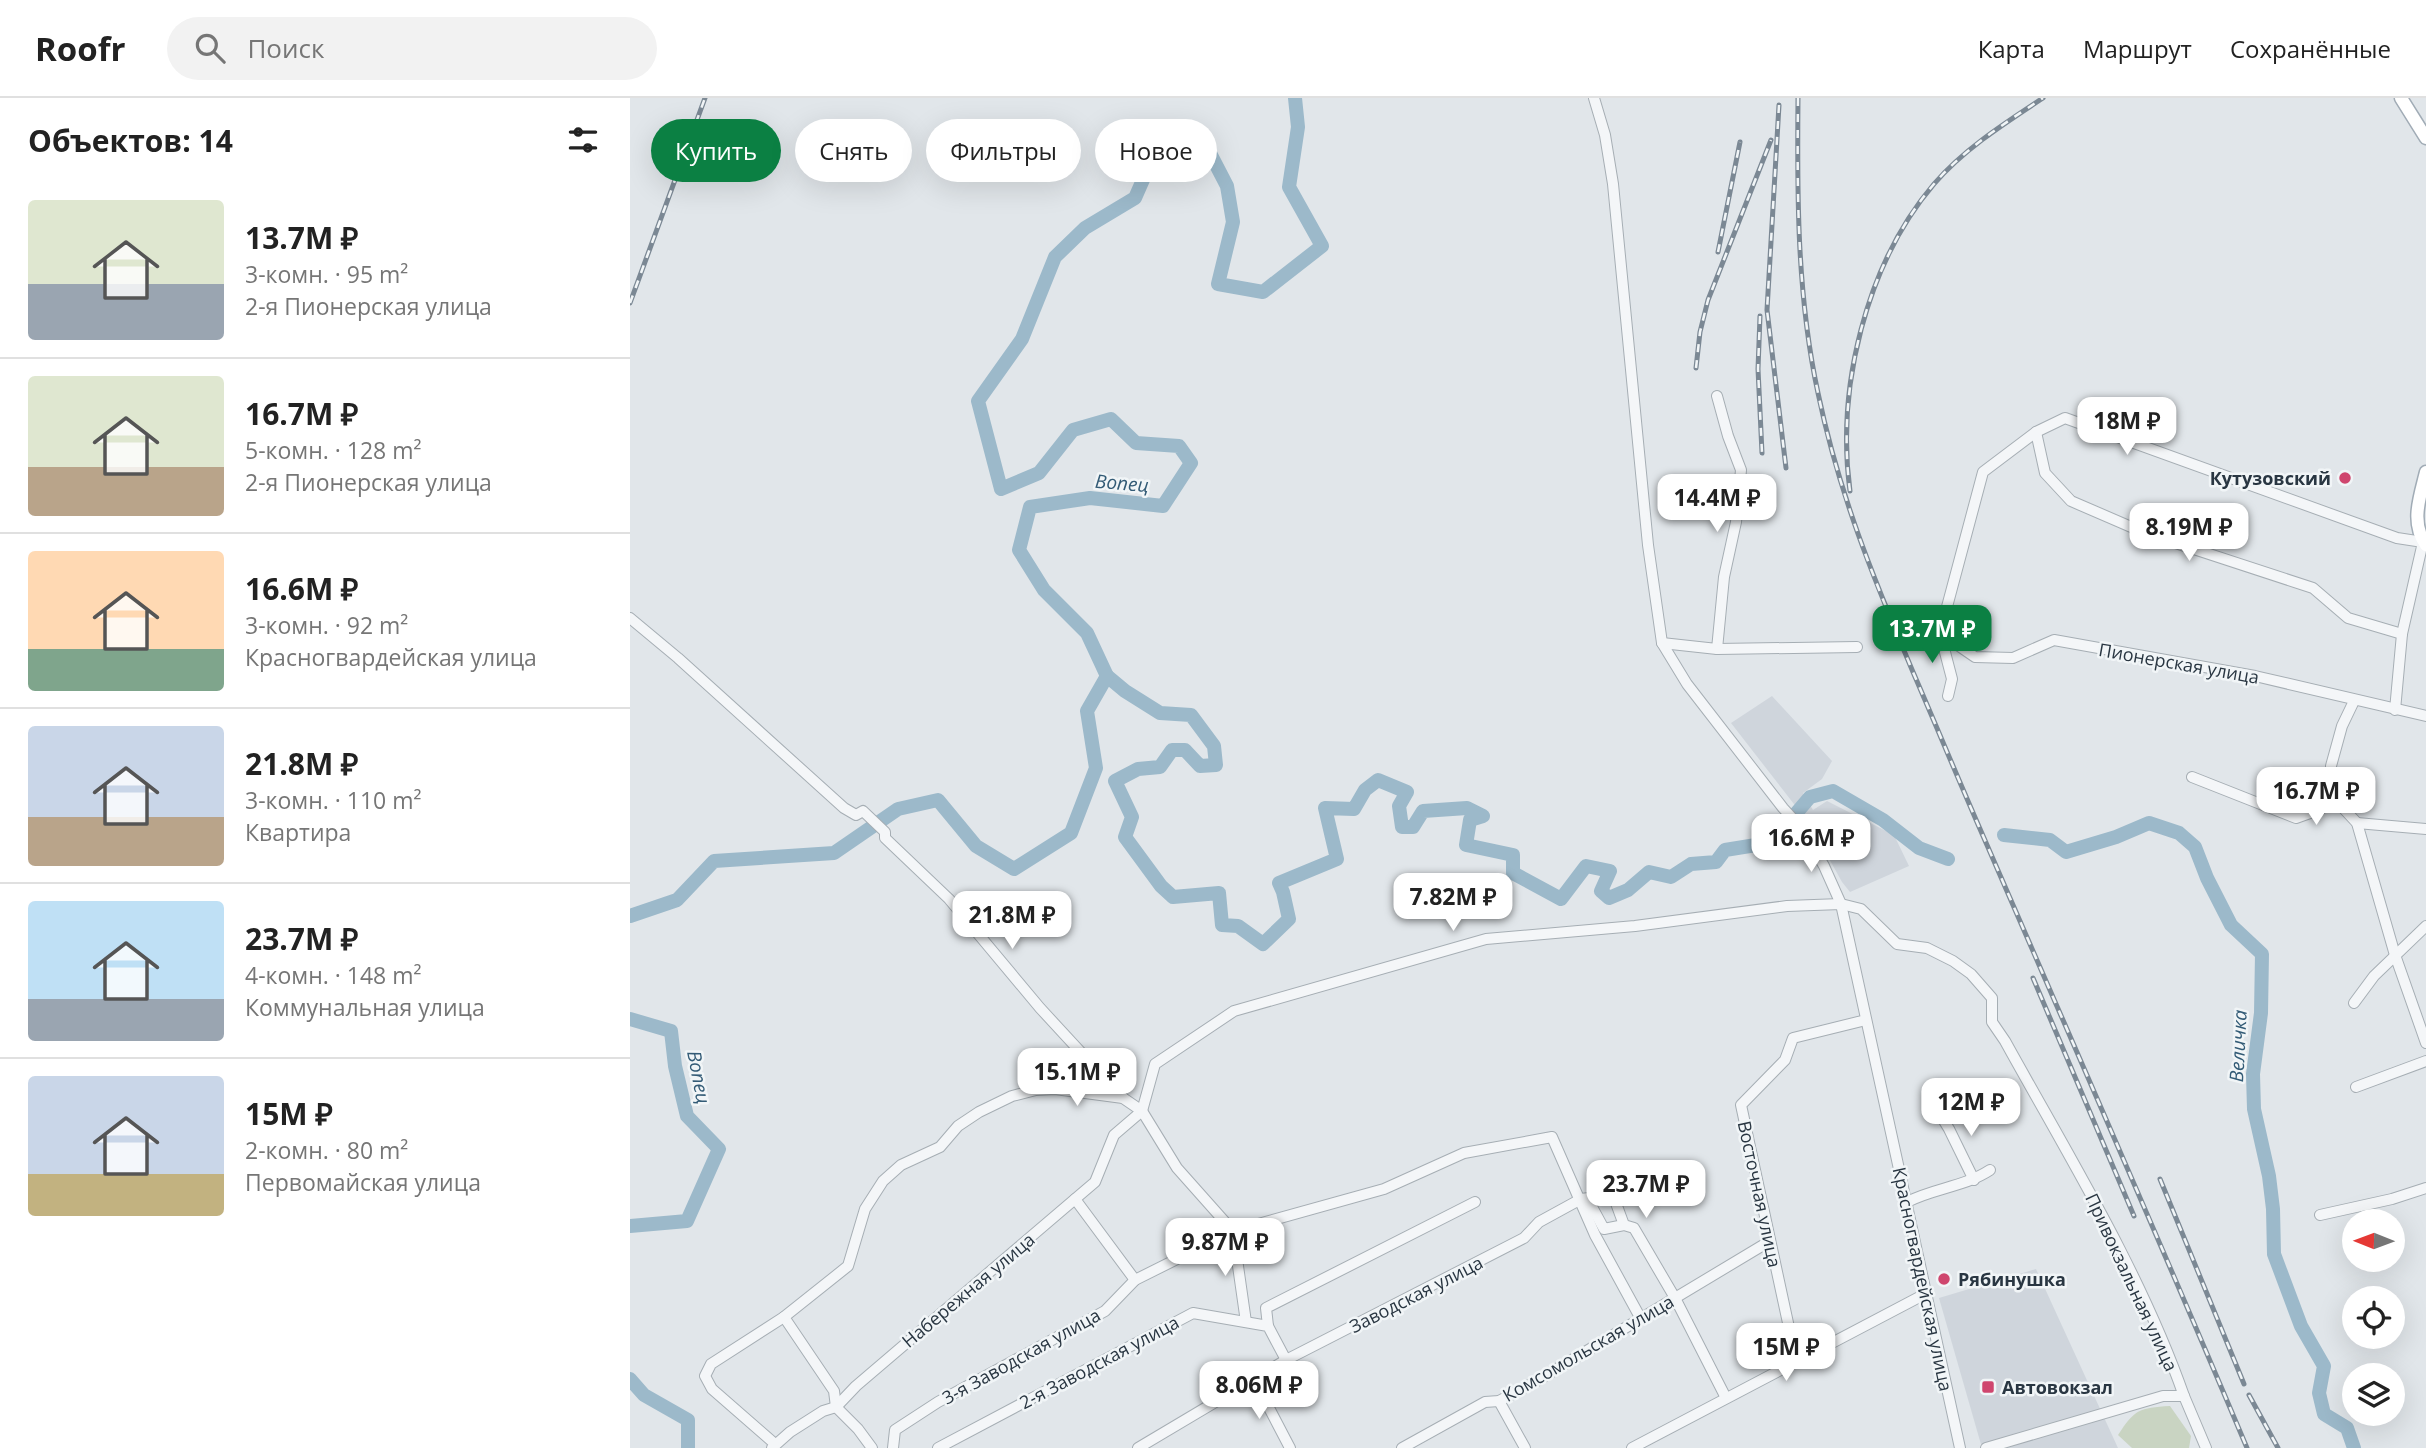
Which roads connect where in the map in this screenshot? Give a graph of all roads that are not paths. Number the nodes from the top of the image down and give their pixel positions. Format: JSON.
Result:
{"nodes":[{"id":1,"x":1594,"y":98,"type":"edge"},
{"id":2,"x":2401,"y":98,"type":"edge"},
{"id":3,"x":2426,"y":138,"type":"edge"},
{"id":4,"x":1717,"y":396,"type":"dead end"},
{"id":5,"x":2036,"y":432,"type":"junction"},
{"id":6,"x":2426,"y":472,"type":"edge"},
{"id":7,"x":2425,"y":544,"type":"edge"},
{"id":8,"x":630,"y":618,"type":"edge"},
{"id":9,"x":1940,"y":633,"type":"junction"},
{"id":10,"x":2402,"y":634,"type":"junction"},
{"id":11,"x":1662,"y":643,"type":"junction"},
{"id":12,"x":1857,"y":647,"type":"dead end"},
{"id":13,"x":1717,"y":649,"type":"junction"},
{"id":14,"x":1948,"y":696,"type":"dead end"},
{"id":15,"x":2354,"y":701,"type":"junction"},
{"id":16,"x":2395,"y":710,"type":"junction"},
{"id":17,"x":2426,"y":716,"type":"edge"},
{"id":18,"x":2192,"y":777,"type":"dead end"},
{"id":19,"x":2331,"y":796,"type":"junction"},
{"id":20,"x":2357,"y":823,"type":"junction"},
{"id":21,"x":2426,"y":830,"type":"edge"},
{"id":22,"x":1841,"y":904,"type":"junction"},
{"id":23,"x":2426,"y":926,"type":"edge"},
{"id":24,"x":2395,"y":955,"type":"junction"},
{"id":25,"x":2354,"y":1003,"type":"dead end"},
{"id":26,"x":1866,"y":1020,"type":"junction"},
{"id":27,"x":2426,"y":1043,"type":"edge"},
{"id":28,"x":2426,"y":1062,"type":"edge"},
{"id":29,"x":2356,"y":1087,"type":"dead end"},
{"id":30,"x":1122,"y":1098,"type":"junction"},
{"id":31,"x":1142,"y":1111,"type":"junction"},
{"id":32,"x":1938,"y":1111,"type":"dead end"},
{"id":33,"x":1990,"y":1170,"type":"dead end"},
{"id":34,"x":1974,"y":1180,"type":"junction"},
{"id":35,"x":2426,"y":1188,"type":"edge"},
{"id":36,"x":1075,"y":1199,"type":"junction"},
{"id":37,"x":1581,"y":1199,"type":"junction"},
{"id":38,"x":1475,"y":1202,"type":"dead end"},
{"id":39,"x":1907,"y":1202,"type":"junction"},
{"id":40,"x":2320,"y":1216,"type":"dead end"},
{"id":41,"x":1624,"y":1225,"type":"junction"},
{"id":42,"x":1233,"y":1231,"type":"junction"},
{"id":43,"x":1770,"y":1241,"type":"junction"},
{"id":44,"x":1135,"y":1280,"type":"junction"},
{"id":45,"x":1927,"y":1293,"type":"junction"},
{"id":46,"x":1675,"y":1298,"type":"junction"},
{"id":47,"x":784,"y":1317,"type":"junction"},
{"id":48,"x":1641,"y":1318,"type":"junction"},
{"id":49,"x":1246,"y":1322,"type":"junction"},
{"id":50,"x":1268,"y":1326,"type":"junction"},
{"id":51,"x":1286,"y":1360,"type":"junction"},
{"id":52,"x":1796,"y":1360,"type":"junction"},
{"id":53,"x":1255,"y":1381,"type":"junction"},
{"id":54,"x":2185,"y":1396,"type":"junction"},
{"id":55,"x":1726,"y":1398,"type":"junction"},
{"id":56,"x":1499,"y":1401,"type":"junction"},
{"id":57,"x":836,"y":1407,"type":"junction"},
{"id":58,"x":773,"y":1446,"type":"edge"},
{"id":59,"x":872,"y":1448,"type":"edge"},
{"id":60,"x":893,"y":1448,"type":"edge"},
{"id":61,"x":938,"y":1448,"type":"edge"},
{"id":62,"x":1138,"y":1448,"type":"edge"},
{"id":63,"x":1290,"y":1448,"type":"edge"},
{"id":64,"x":1402,"y":1448,"type":"edge"},
{"id":65,"x":1525,"y":1448,"type":"edge"},
{"id":66,"x":1633,"y":1448,"type":"edge"},
{"id":67,"x":1960,"y":1448,"type":"edge"},
{"id":68,"x":1986,"y":1448,"type":"edge"},
{"id":69,"x":2206,"y":1448,"type":"edge"}],
"edges":[{"from":1,"to":11,"type":"street"},
{"from":2,"to":3,"type":"main road"},
{"from":4,"to":13,"type":"street"},
{"from":5,"to":7,"type":"street"},
{"from":5,"to":9,"type":"street"},
{"from":5,"to":10,"type":"street"},
{"from":6,"to":7,"type":"main road"},
{"from":7,"to":10,"type":"street"},
{"from":8,"to":30,"type":"street"},
{"from":9,"to":14,"type":"street"},
{"from":9,"to":15,"type":"street","name":"Пионерская улица"},
{"from":10,"to":16,"type":"street"},
{"from":11,"to":13,"type":"street"},
{"from":11,"to":22,"type":"street","name":"Красногвардейская улица"},
{"from":12,"to":13,"type":"street"},
{"from":15,"to":16,"type":"street","name":"Пионерская улица"},
{"from":15,"to":19,"type":"street"},
{"from":16,"to":17,"type":"street","name":"Пионерская улица"},
{"from":18,"to":19,"type":"street"},
{"from":19,"to":20,"type":"street"},
{"from":20,"to":21,"type":"street"},
{"from":20,"to":24,"type":"street"},
{"from":22,"to":26,"type":"street","name":"Красногвардейская улица"},
{"from":22,"to":31,"type":"street"},
{"from":22,"to":54,"type":"street","name":"Привокзальная улица"},
{"from":23,"to":24,"type":"street"},
{"from":24,"to":25,"type":"street"},
{"from":24,"to":27,"type":"street"},
{"from":26,"to":39,"type":"street","name":"Красногвардейская улица"},
{"from":26,"to":43,"type":"street","name":"Восточная улица"},
{"from":28,"to":29,"type":"street"},
{"from":30,"to":31,"type":"street"},
{"from":30,"to":47,"type":"street"},
{"from":31,"to":36,"type":"street","name":"Набережная улица"},
{"from":31,"to":42,"type":"street"},
{"from":32,"to":34,"type":"street"},
{"from":33,"to":34,"type":"street"},
{"from":34,"to":39,"type":"street"},
{"from":35,"to":40,"type":"street"},
{"from":36,"to":44,"type":"street"},
{"from":36,"to":57,"type":"street","name":"Набережная улица"},
{"from":37,"to":41,"type":"street"},
{"from":37,"to":41,"type":"street"},
{"from":37,"to":42,"type":"street","name":"3-я Заводская улица"},
{"from":37,"to":48,"type":"street"},
{"from":37,"to":51,"type":"street","name":"Заводская улица"},
{"from":38,"to":50,"type":"street"},
{"from":39,"to":45,"type":"street","name":"Красногвардейская улица"},
{"from":41,"to":46,"type":"street"},
{"from":42,"to":44,"type":"street","name":"3-я Заводская улица"},
{"from":42,"to":49,"type":"street"},
{"from":43,"to":46,"type":"street","name":"Комсомольская улица"},
{"from":43,"to":52,"type":"street","name":"Восточная улица"},
{"from":44,"to":60,"type":"street","name":"3-я Заводская улица"},
{"from":45,"to":52,"type":"street"},
{"from":45,"to":67,"type":"street","name":"Красногвардейская улица"},
{"from":46,"to":48,"type":"street","name":"Комсомольская улица"},
{"from":46,"to":55,"type":"street"},
{"from":47,"to":57,"type":"street"},
{"from":47,"to":58,"type":"street"},
{"from":48,"to":56,"type":"street","name":"Комсомольская улица"},
{"from":49,"to":50,"type":"street","name":"2-я Заводская улица"},
{"from":49,"to":61,"type":"street","name":"2-я Заводская улица"},
{"from":50,"to":51,"type":"street"},
{"from":51,"to":53,"type":"street","name":"Заводская улица"},
{"from":52,"to":55,"type":"street"},
{"from":53,"to":62,"type":"street","name":"Заводская улица"},
{"from":53,"to":63,"type":"street"},
{"from":54,"to":68,"type":"street","name":"Привокзальная улица"},
{"from":54,"to":69,"type":"street","name":"Привокзальная улица"},
{"from":55,"to":66,"type":"street"},
{"from":56,"to":64,"type":"street","name":"Комсомольская улица"},
{"from":56,"to":65,"type":"street"},
{"from":57,"to":58,"type":"street","name":"Набережная улица"},
{"from":57,"to":59,"type":"street"}]}
